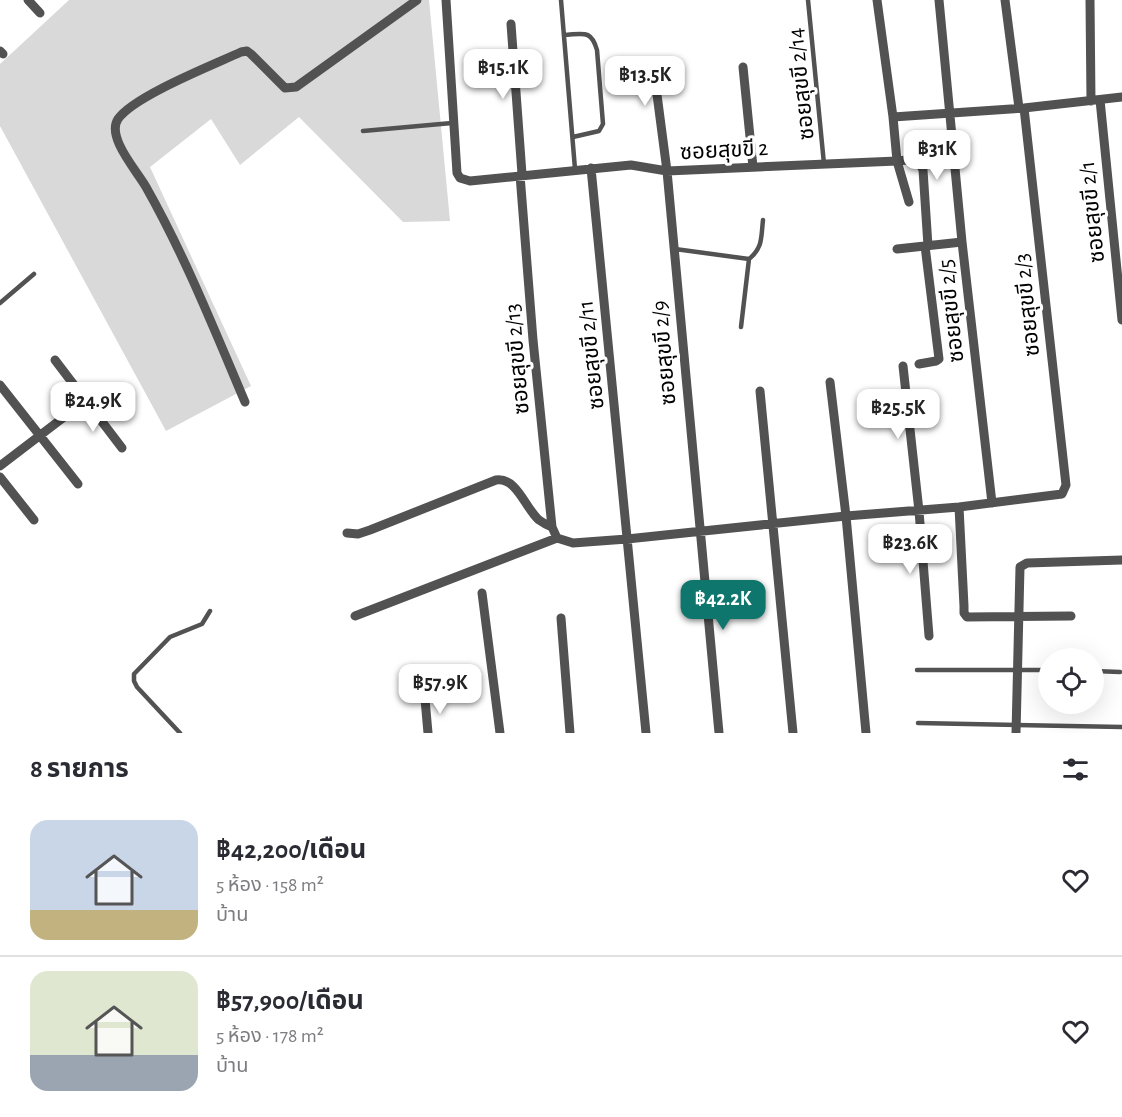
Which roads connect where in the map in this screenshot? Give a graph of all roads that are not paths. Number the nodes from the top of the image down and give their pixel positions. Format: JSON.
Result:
{"nodes":[{"id":1,"x":28,"y":0,"type":"edge"},
{"id":2,"x":417,"y":0,"type":"edge"},
{"id":3,"x":446,"y":0,"type":"edge"},
{"id":4,"x":561,"y":0,"type":"edge"},
{"id":5,"x":808,"y":0,"type":"edge"},
{"id":6,"x":877,"y":0,"type":"edge"},
{"id":7,"x":939,"y":0,"type":"edge"},
{"id":8,"x":1005,"y":0,"type":"edge"},
{"id":9,"x":1090,"y":0,"type":"edge"},
{"id":10,"x":40,"y":13,"type":"dead end"},
{"id":11,"x":511,"y":24,"type":"dead end"},
{"id":12,"x":564,"y":35,"type":"junction"},
{"id":13,"x":679,"y":67,"type":"dead end"},
{"id":14,"x":742,"y":67,"type":"dead end"},
{"id":15,"x":1122,"y":97,"type":"edge"},
{"id":16,"x":1095,"y":101,"type":"junction"},
{"id":17,"x":1022,"y":108,"type":"junction"},
{"id":18,"x":950,"y":114,"type":"junction"},
{"id":19,"x":893,"y":117,"type":"junction"},
{"id":20,"x":452,"y":123,"type":"junction"},
{"id":21,"x":363,"y":131,"type":"dead end"},
{"id":22,"x":573,"y":137,"type":"junction"},
{"id":23,"x":897,"y":161,"type":"junction"},
{"id":24,"x":824,"y":164,"type":"junction"},
{"id":25,"x":753,"y":167,"type":"junction"},
{"id":26,"x":591,"y":168,"type":"junction"},
{"id":27,"x":575,"y":169,"type":"junction"},
{"id":28,"x":667,"y":171,"type":"junction"},
{"id":29,"x":521,"y":174,"type":"junction"},
{"id":30,"x":909,"y":202,"type":"dead end"},
{"id":31,"x":763,"y":220,"type":"dead end"},
{"id":32,"x":1112,"y":220,"type":"junction"},
{"id":33,"x":1122,"y":221,"type":"edge"},
{"id":34,"x":962,"y":242,"type":"junction"},
{"id":35,"x":927,"y":246,"type":"junction"},
{"id":36,"x":673,"y":248,"type":"junction"},
{"id":37,"x":897,"y":249,"type":"dead end"},
{"id":38,"x":748,"y":259,"type":"junction"},
{"id":39,"x":34,"y":274,"type":"dead end"},
{"id":40,"x":0,"y":303,"type":"edge"},
{"id":41,"x":1122,"y":320,"type":"edge"},
{"id":42,"x":741,"y":327,"type":"dead end"},
{"id":43,"x":55,"y":360,"type":"dead end"},
{"id":44,"x":919,"y":364,"type":"dead end"},
{"id":45,"x":903,"y":366,"type":"dead end"},
{"id":46,"x":830,"y":382,"type":"dead end"},
{"id":47,"x":0,"y":386,"type":"edge"},
{"id":48,"x":760,"y":391,"type":"dead end"},
{"id":49,"x":85,"y":401,"type":"junction"},
{"id":50,"x":244,"y":402,"type":"dead end"},
{"id":51,"x":41,"y":436,"type":"junction"},
{"id":52,"x":122,"y":448,"type":"dead end"},
{"id":53,"x":0,"y":466,"type":"edge"},
{"id":54,"x":0,"y":477,"type":"edge"},
{"id":55,"x":78,"y":484,"type":"dead end"},
{"id":56,"x":992,"y":503,"type":"junction"},
{"id":57,"x":959,"y":507,"type":"junction"},
{"id":58,"x":919,"y":511,"type":"junction"},
{"id":59,"x":846,"y":516,"type":"junction"},
{"id":60,"x":34,"y":520,"type":"dead end"},
{"id":61,"x":773,"y":524,"type":"junction"},
{"id":62,"x":552,"y":527,"type":"junction"},
{"id":63,"x":699,"y":531,"type":"junction"},
{"id":64,"x":347,"y":533,"type":"dead end"},
{"id":65,"x":557,"y":538,"type":"junction"},
{"id":66,"x":627,"y":538,"type":"junction"},
{"id":67,"x":1122,"y":560,"type":"edge"},
{"id":68,"x":482,"y":592,"type":"dead end"},
{"id":69,"x":210,"y":611,"type":"dead end"},
{"id":70,"x":354,"y":616,"type":"dead end"},
{"id":71,"x":1017,"y":616,"type":"junction"},
{"id":72,"x":1071,"y":616,"type":"dead end"},
{"id":73,"x":561,"y":618,"type":"dead end"},
{"id":74,"x":929,"y":636,"type":"dead end"},
{"id":75,"x":1017,"y":669,"type":"junction"},
{"id":76,"x":917,"y":670,"type":"dead end"},
{"id":77,"x":1038,"y":670,"type":"edge"},
{"id":78,"x":1104,"y":671,"type":"edge"},
{"id":79,"x":1120,"y":672,"type":"dead end"},
{"id":80,"x":425,"y":699,"type":"dead end"},
{"id":81,"x":918,"y":723,"type":"dead end"},
{"id":82,"x":1122,"y":727,"type":"edge"},
{"id":83,"x":1016,"y":729,"type":"edge"},
{"id":84,"x":180,"y":733,"type":"edge"},
{"id":85,"x":428,"y":733,"type":"edge"},
{"id":86,"x":500,"y":733,"type":"edge"},
{"id":87,"x":570,"y":733,"type":"edge"},
{"id":88,"x":646,"y":733,"type":"edge"},
{"id":89,"x":719,"y":733,"type":"edge"},
{"id":90,"x":793,"y":733,"type":"edge"},
{"id":91,"x":866,"y":733,"type":"edge"}],
"edges":[{"from":1,"to":10,"type":"street"},
{"from":2,"to":50,"type":"street"},
{"from":3,"to":20,"type":"street","name":"ซอยสุขขี 2"},
{"from":4,"to":12,"type":"lane"},
{"from":5,"to":24,"type":"lane","name":"ซอยสุขขี 2/14"},
{"from":6,"to":19,"type":"street"},
{"from":7,"to":18,"type":"street","name":"ซอยสุขขี 2/5"},
{"from":8,"to":17,"type":"street","name":"ซอยสุขขี 2/3"},
{"from":9,"to":16,"type":"street","name":"ซอยสุขขี 2/1"},
{"from":11,"to":29,"type":"street","name":"ซอยสุขขี 2/13"},
{"from":12,"to":22,"type":"lane"},
{"from":12,"to":22,"type":"lane"},
{"from":13,"to":28,"type":"street","name":"ซอยสุขขี 2/9"},
{"from":14,"to":25,"type":"street"},
{"from":15,"to":16,"type":"street"},
{"from":16,"to":17,"type":"street"},
{"from":16,"to":32,"type":"street","name":"ซอยสุขขี 2/1"},
{"from":17,"to":18,"type":"street"},
{"from":17,"to":56,"type":"street","name":"ซอยสุขขี 2/3"},
{"from":18,"to":19,"type":"street"},
{"from":18,"to":34,"type":"street","name":"ซอยสุขขี 2/5"},
{"from":19,"to":23,"type":"street"},
{"from":20,"to":21,"type":"lane"},
{"from":20,"to":29,"type":"street","name":"ซอยสุขขี 2"},
{"from":22,"to":27,"type":"lane"},
{"from":23,"to":24,"type":"street","name":"ซอยสุขขี 2"},
{"from":23,"to":30,"type":"street"},
{"from":23,"to":35,"type":"street","name":"ซอยสุขขี 2"},
{"from":24,"to":25,"type":"street","name":"ซอยสุขขี 2"},
{"from":25,"to":28,"type":"street","name":"ซอยสุขขี 2"},
{"from":26,"to":27,"type":"street","name":"ซอยสุขขี 2"},
{"from":26,"to":28,"type":"street","name":"ซอยสุขขี 2"},
{"from":26,"to":66,"type":"street","name":"ซอยสุขขี 2/11"},
{"from":27,"to":29,"type":"street","name":"ซอยสุขขี 2"},
{"from":28,"to":36,"type":"street","name":"ซอยสุขขี 2/9"},
{"from":29,"to":62,"type":"street","name":"ซอยสุขขี 2/13"},
{"from":31,"to":38,"type":"lane"},
{"from":32,"to":33,"type":"lane"},
{"from":32,"to":41,"type":"street","name":"ซอยสุขขี 2/1"},
{"from":34,"to":35,"type":"street"},
{"from":34,"to":56,"type":"street","name":"ซอยสุขขี 2/5"},
{"from":35,"to":37,"type":"street"},
{"from":35,"to":44,"type":"street"},
{"from":36,"to":38,"type":"lane"},
{"from":36,"to":63,"type":"street","name":"ซอยสุขขี 2/9"},
{"from":38,"to":42,"type":"lane"},
{"from":39,"to":40,"type":"lane"},
{"from":43,"to":49,"type":"street"},
{"from":45,"to":58,"type":"street"},
{"from":46,"to":59,"type":"street"},
{"from":47,"to":51,"type":"street"},
{"from":48,"to":61,"type":"street"},
{"from":49,"to":51,"type":"street"},
{"from":49,"to":52,"type":"street"},
{"from":51,"to":53,"type":"street"},
{"from":51,"to":55,"type":"street"},
{"from":54,"to":60,"type":"street"},
{"from":56,"to":57,"type":"street"},
{"from":57,"to":58,"type":"street"},
{"from":57,"to":71,"type":"street"},
{"from":58,"to":59,"type":"street"},
{"from":58,"to":74,"type":"street"},
{"from":59,"to":61,"type":"street"},
{"from":59,"to":91,"type":"street"},
{"from":61,"to":63,"type":"street"},
{"from":61,"to":90,"type":"street"},
{"from":62,"to":64,"type":"street"},
{"from":62,"to":65,"type":"street","name":"ซอยสุขขี 2/13"},
{"from":63,"to":66,"type":"street"},
{"from":63,"to":89,"type":"street","name":"ซอยสุขขี 2/9"},
{"from":65,"to":66,"type":"street"},
{"from":65,"to":70,"type":"street"},
{"from":66,"to":88,"type":"street","name":"ซอยสุขขี 2/11"},
{"from":67,"to":71,"type":"street"},
{"from":68,"to":86,"type":"street"},
{"from":69,"to":84,"type":"lane"},
{"from":71,"to":72,"type":"street"},
{"from":71,"to":75,"type":"street"},
{"from":73,"to":87,"type":"street"},
{"from":75,"to":76,"type":"lane"},
{"from":75,"to":77,"type":"lane"},
{"from":75,"to":83,"type":"street"},
{"from":78,"to":79,"type":"lane"},
{"from":80,"to":85,"type":"street"},
{"from":81,"to":83,"type":"lane"},
{"from":82,"to":83,"type":"lane"}]}
